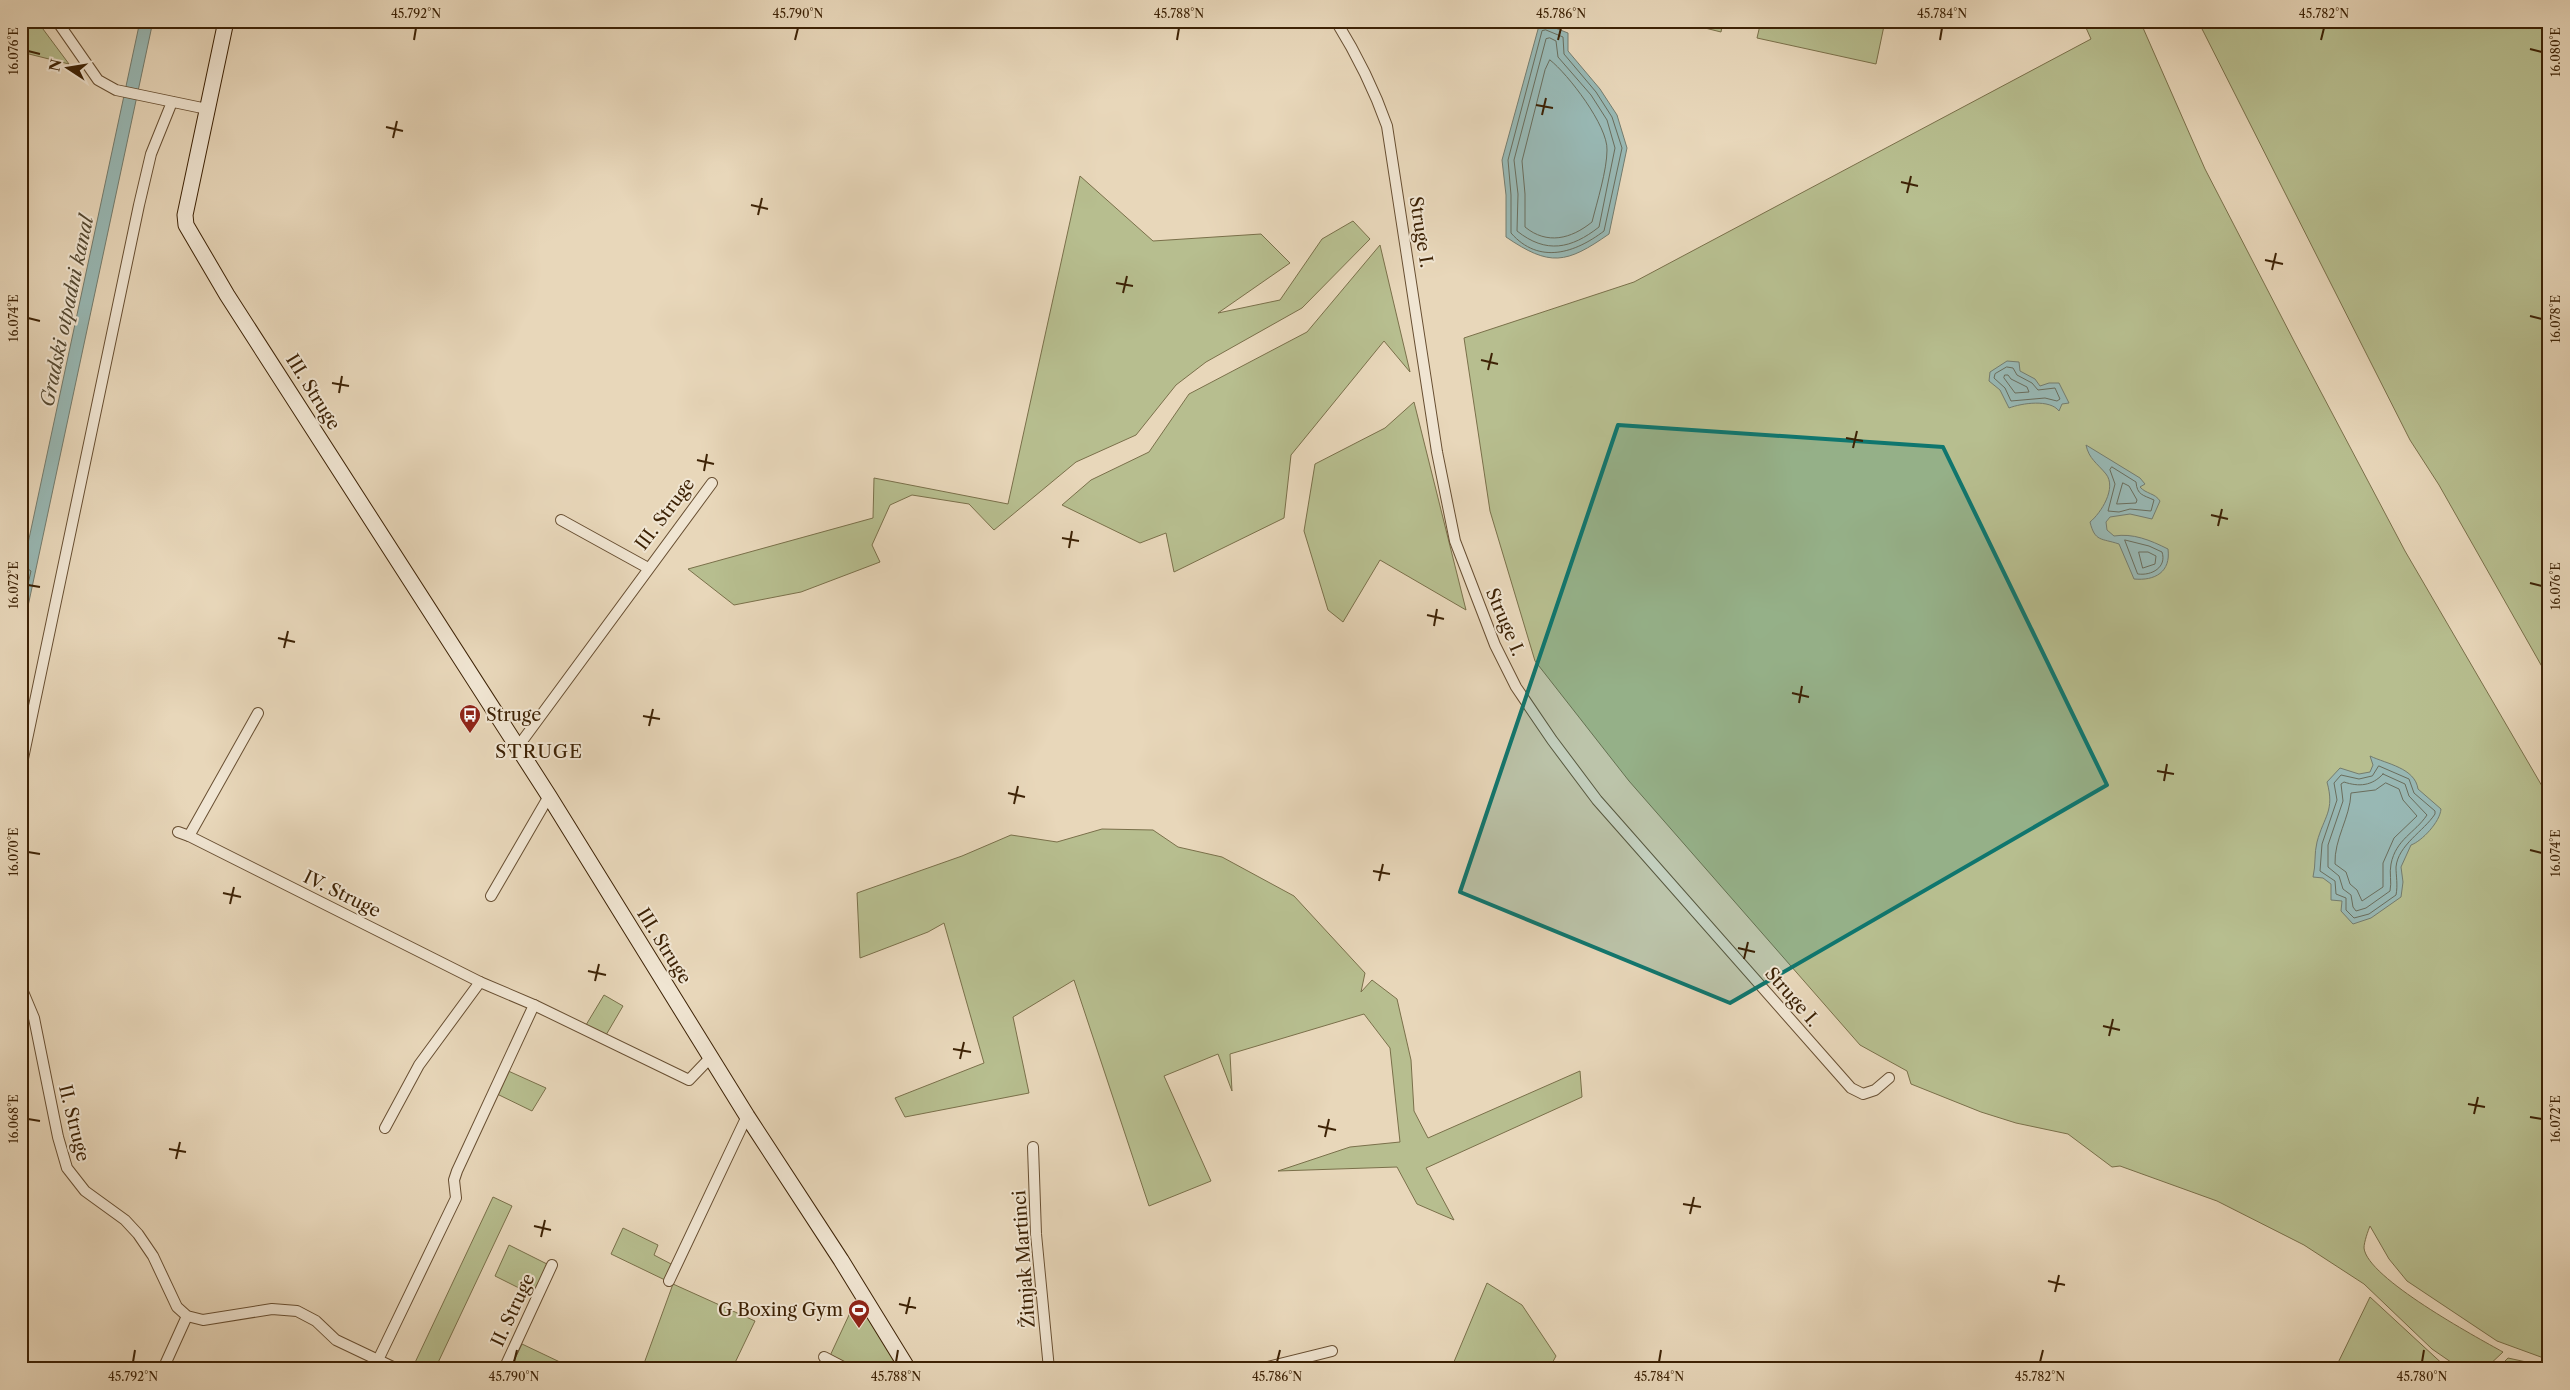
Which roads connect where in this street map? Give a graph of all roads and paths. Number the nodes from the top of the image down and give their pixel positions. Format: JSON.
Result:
{"nodes":[{"id":1,"x":57,"y":21,"type":"edge"},
{"id":2,"x":226,"y":21,"type":"edge"},
{"id":3,"x":1336,"y":21,"type":"edge"},
{"id":4,"x":172,"y":102,"type":"junction"},
{"id":5,"x":207,"y":109,"type":"junction"},
{"id":6,"x":712,"y":483,"type":"dead end"},
{"id":7,"x":561,"y":520,"type":"dead end"},
{"id":8,"x":648,"y":568,"type":"junction"},
{"id":9,"x":258,"y":713,"type":"dead end"},
{"id":10,"x":517,"y":748,"type":"junction"},
{"id":11,"x":21,"y":768,"type":"edge"},
{"id":12,"x":549,"y":796,"type":"junction"},
{"id":13,"x":178,"y":832,"type":"dead end"},
{"id":14,"x":189,"y":836,"type":"junction"},
{"id":15,"x":491,"y":896,"type":"dead end"},
{"id":16,"x":480,"y":982,"type":"junction"},
{"id":17,"x":21,"y":987,"type":"edge"},
{"id":18,"x":534,"y":1005,"type":"junction"},
{"id":19,"x":711,"y":1057,"type":"junction"},
{"id":20,"x":1889,"y":1078,"type":"dead end"},
{"id":21,"x":747,"y":1116,"type":"junction"},
{"id":22,"x":385,"y":1128,"type":"dead end"},
{"id":23,"x":1033,"y":1147,"type":"dead end"},
{"id":24,"x":552,"y":1265,"type":"dead end"},
{"id":25,"x":669,"y":1281,"type":"dead end"},
{"id":26,"x":187,"y":1316,"type":"junction"},
{"id":27,"x":1332,"y":1351,"type":"dead end"},
{"id":28,"x":824,"y":1357,"type":"dead end"},
{"id":29,"x":378,"y":1360,"type":"junction"},
{"id":30,"x":163,"y":1369,"type":"edge"},
{"id":31,"x":397,"y":1369,"type":"edge"},
{"id":32,"x":504,"y":1369,"type":"edge"},
{"id":33,"x":847,"y":1369,"type":"edge"},
{"id":34,"x":908,"y":1369,"type":"edge"},
{"id":35,"x":1048,"y":1369,"type":"edge"},
{"id":36,"x":1260,"y":1369,"type":"edge"}],
"edges":[{"from":1,"to":4,"type":"street"},
{"from":2,"to":5,"type":"street","name":"III. Struge"},
{"from":3,"to":20,"type":"street","name":"Struge I."},
{"from":4,"to":5,"type":"street"},
{"from":4,"to":11,"type":"street"},
{"from":5,"to":10,"type":"street","name":"III. Struge"},
{"from":6,"to":8,"type":"street","name":"III. Struge"},
{"from":7,"to":8,"type":"street","name":"III. Struge"},
{"from":8,"to":10,"type":"street","name":"III. Struge"},
{"from":9,"to":14,"type":"street"},
{"from":10,"to":12,"type":"street","name":"III. Struge"},
{"from":12,"to":15,"type":"street"},
{"from":12,"to":19,"type":"street","name":"III. Struge"},
{"from":13,"to":14,"type":"street","name":"IV. Struge"},
{"from":14,"to":16,"type":"street","name":"IV. Struge"},
{"from":16,"to":18,"type":"street","name":"IV. Struge"},
{"from":16,"to":22,"type":"street"},
{"from":17,"to":26,"type":"street","name":"II. Struge"},
{"from":18,"to":19,"type":"street","name":"IV. Struge"},
{"from":18,"to":29,"type":"street"},
{"from":19,"to":21,"type":"street","name":"III. Struge"},
{"from":21,"to":25,"type":"street"},
{"from":21,"to":34,"type":"street","name":"III. Struge"},
{"from":23,"to":35,"type":"street","name":"Žitnjak Martinci"},
{"from":24,"to":32,"type":"street","name":"II. Struge"},
{"from":26,"to":29,"type":"street"},
{"from":26,"to":30,"type":"street"},
{"from":27,"to":36,"type":"street"},
{"from":28,"to":33,"type":"street"},
{"from":29,"to":31,"type":"street"}]}
